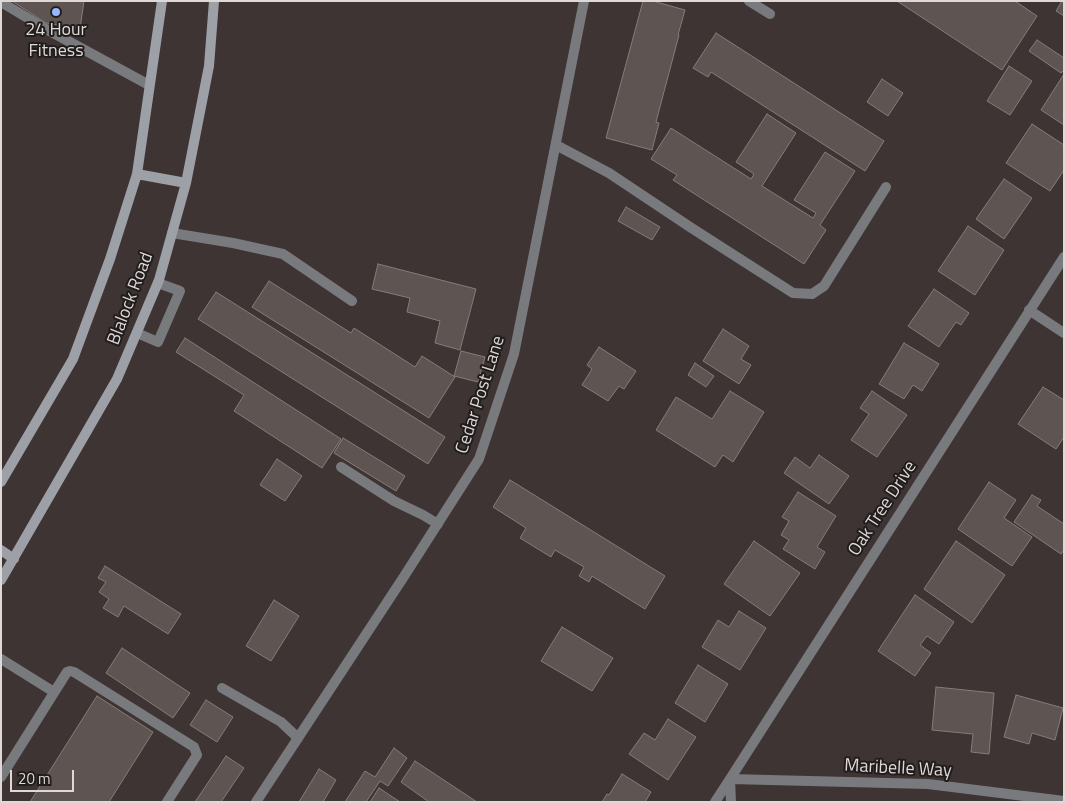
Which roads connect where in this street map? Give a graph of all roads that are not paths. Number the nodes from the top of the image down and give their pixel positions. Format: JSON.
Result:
{"nodes":[{"id":1,"x":162,"y":1,"type":"edge"},
{"id":2,"x":214,"y":1,"type":"edge"},
{"id":3,"x":584,"y":1,"type":"edge"},
{"id":4,"x":749,"y":1,"type":"edge"},
{"id":5,"x":1,"y":2,"type":"edge"},
{"id":6,"x":770,"y":14,"type":"dead end"},
{"id":7,"x":150,"y":85,"type":"junction"},
{"id":8,"x":556,"y":145,"type":"junction"},
{"id":9,"x":137,"y":174,"type":"junction"},
{"id":10,"x":186,"y":183,"type":"junction"},
{"id":11,"x":886,"y":187,"type":"dead end"},
{"id":12,"x":172,"y":233,"type":"junction"},
{"id":13,"x":1064,"y":257,"type":"edge"},
{"id":14,"x":158,"y":283,"type":"junction"},
{"id":15,"x":352,"y":301,"type":"dead end"},
{"id":16,"x":1029,"y":310,"type":"junction"},
{"id":17,"x":137,"y":332,"type":"junction"},
{"id":18,"x":1064,"y":333,"type":"edge"},
{"id":19,"x":342,"y":468,"type":"dead end"},
{"id":20,"x":1,"y":482,"type":"edge"},
{"id":21,"x":438,"y":524,"type":"junction"},
{"id":22,"x":1,"y":550,"type":"edge"},
{"id":23,"x":14,"y":559,"type":"junction"},
{"id":24,"x":1,"y":580,"type":"edge"},
{"id":25,"x":1,"y":659,"type":"edge"},
{"id":26,"x":222,"y":688,"type":"dead end"},
{"id":27,"x":54,"y":692,"type":"junction"},
{"id":28,"x":298,"y":738,"type":"junction"},
{"id":29,"x":1,"y":777,"type":"edge"},
{"id":30,"x":730,"y":779,"type":"junction"},
{"id":31,"x":1064,"y":801,"type":"edge"},
{"id":32,"x":168,"y":802,"type":"edge"},
{"id":33,"x":256,"y":802,"type":"edge"},
{"id":34,"x":715,"y":802,"type":"edge"},
{"id":35,"x":731,"y":802,"type":"edge"}],
"edges":[{"from":1,"to":7,"type":"main road","name":"Blalock Road"},
{"from":2,"to":10,"type":"main road","name":"Blalock Road"},
{"from":3,"to":8,"type":"street","name":"Cedar Post Lane"},
{"from":4,"to":6,"type":"street"},
{"from":5,"to":7,"type":"street"},
{"from":7,"to":9,"type":"main road","name":"Blalock Road"},
{"from":8,"to":11,"type":"street"},
{"from":8,"to":21,"type":"street","name":"Cedar Post Lane"},
{"from":9,"to":10,"type":"main road"},
{"from":9,"to":20,"type":"main road","name":"Blalock Road"},
{"from":10,"to":12,"type":"main road","name":"Blalock Road"},
{"from":12,"to":14,"type":"main road","name":"Blalock Road"},
{"from":12,"to":15,"type":"street"},
{"from":13,"to":16,"type":"street","name":"Oak Tree Drive"},
{"from":14,"to":17,"type":"main road","name":"Blalock Road"},
{"from":14,"to":17,"type":"street"},
{"from":16,"to":18,"type":"street"},
{"from":16,"to":30,"type":"street","name":"Oak Tree Drive"},
{"from":17,"to":23,"type":"main road","name":"Blalock Road"},
{"from":19,"to":21,"type":"street"},
{"from":21,"to":28,"type":"street","name":"Cedar Post Lane"},
{"from":22,"to":23,"type":"main road"},
{"from":23,"to":24,"type":"main road","name":"Blalock Road"},
{"from":25,"to":27,"type":"street"},
{"from":26,"to":28,"type":"street"},
{"from":27,"to":29,"type":"street"},
{"from":27,"to":32,"type":"street"},
{"from":28,"to":33,"type":"street","name":"Cedar Post Lane"},
{"from":30,"to":31,"type":"street","name":"Maribelle Way"},
{"from":30,"to":34,"type":"street","name":"Oak Tree Drive"},
{"from":30,"to":35,"type":"street"}]}
